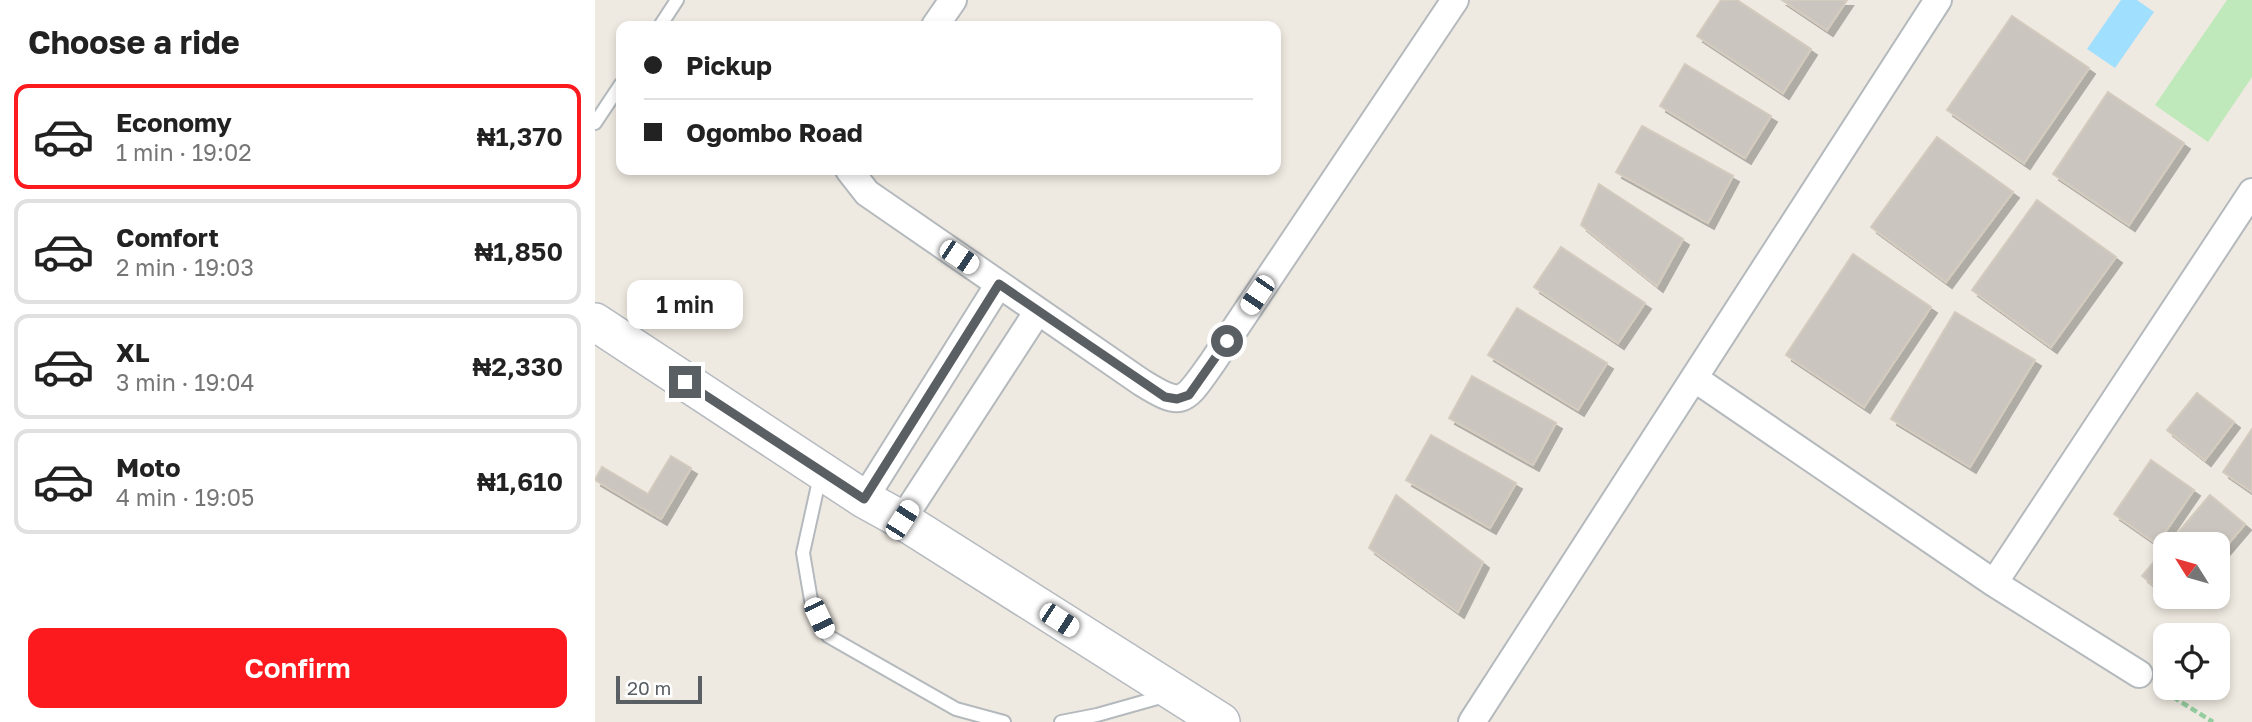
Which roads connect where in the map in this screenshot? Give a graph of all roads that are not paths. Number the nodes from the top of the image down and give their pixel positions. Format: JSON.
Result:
{"nodes":[{"id":1,"x":677,"y":0,"type":"edge"},
{"id":2,"x":953,"y":0,"type":"edge"},
{"id":3,"x":1455,"y":0,"type":"edge"},
{"id":4,"x":1938,"y":0,"type":"edge"},
{"id":5,"x":663,"y":21,"type":"edge"},
{"id":6,"x":938,"y":21,"type":"edge"},
{"id":7,"x":616,"y":91,"type":"edge"},
{"id":8,"x":595,"y":122,"type":"edge"},
{"id":9,"x":853,"y":175,"type":"edge"},
{"id":10,"x":2252,"y":192,"type":"edge"},
{"id":11,"x":999,"y":284,"type":"junction"},
{"id":12,"x":1038,"y":311,"type":"junction"},
{"id":13,"x":595,"y":322,"type":"edge"},
{"id":14,"x":1694,"y":378,"type":"junction"},
{"id":15,"x":821,"y":471,"type":"junction"},
{"id":16,"x":864,"y":499,"type":"junction"},
{"id":17,"x":902,"y":520,"type":"junction"},
{"id":18,"x":1994,"y":583,"type":"junction"},
{"id":19,"x":2139,"y":674,"type":"dead end"},
{"id":20,"x":1175,"y":693,"type":"junction"},
{"id":21,"x":1004,"y":722,"type":"edge"},
{"id":22,"x":1061,"y":722,"type":"edge"},
{"id":23,"x":1221,"y":722,"type":"edge"},
{"id":24,"x":1472,"y":722,"type":"edge"}],
"edges":[{"from":1,"to":5,"type":"lane"},
{"from":2,"to":6,"type":"street"},
{"from":3,"to":12,"type":"street"},
{"from":4,"to":14,"type":"street"},
{"from":7,"to":8,"type":"lane"},
{"from":9,"to":11,"type":"street"},
{"from":10,"to":18,"type":"street"},
{"from":11,"to":12,"type":"street"},
{"from":11,"to":16,"type":"street"},
{"from":12,"to":17,"type":"street"},
{"from":13,"to":15,"type":"main road"},
{"from":14,"to":18,"type":"street"},
{"from":14,"to":24,"type":"street"},
{"from":15,"to":16,"type":"main road"},
{"from":15,"to":21,"type":"lane"},
{"from":16,"to":17,"type":"main road"},
{"from":17,"to":20,"type":"main road"},
{"from":18,"to":19,"type":"street"},
{"from":20,"to":22,"type":"lane"},
{"from":20,"to":23,"type":"main road"}]}
